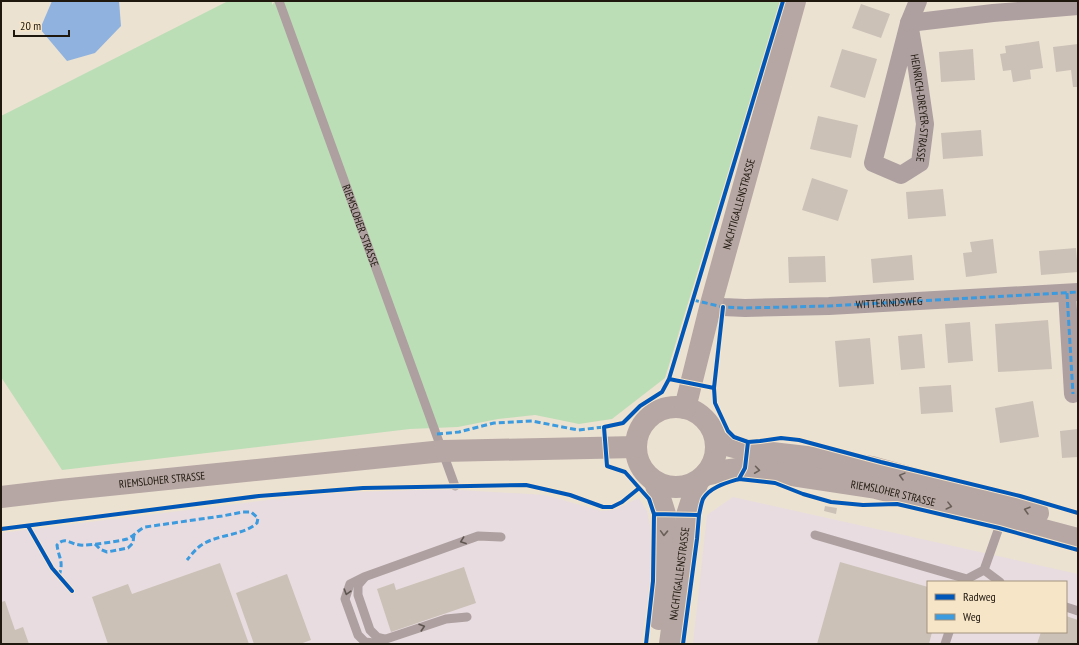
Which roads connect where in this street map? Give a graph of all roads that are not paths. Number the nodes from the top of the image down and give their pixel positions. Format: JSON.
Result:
{"nodes":[{"id":1,"x":280,"y":1,"type":"edge"},
{"id":2,"x":795,"y":1,"type":"edge"},
{"id":3,"x":918,"y":1,"type":"edge"},
{"id":4,"x":1078,"y":6,"type":"edge"},
{"id":5,"x":909,"y":23,"type":"junction"},
{"id":6,"x":1073,"y":292,"type":"edge"},
{"id":7,"x":710,"y":304,"type":"junction"},
{"id":8,"x":1073,"y":394,"type":"dead end"},
{"id":9,"x":685,"y":408,"type":"junction"},
{"id":10,"x":716,"y":442,"type":"junction"},
{"id":11,"x":636,"y":447,"type":"junction"},
{"id":12,"x":443,"y":451,"type":"junction"},
{"id":13,"x":702,"y":478,"type":"junction"},
{"id":14,"x":655,"y":482,"type":"junction"},
{"id":15,"x":455,"y":486,"type":"dead end"},
{"id":16,"x":1,"y":497,"type":"edge"},
{"id":17,"x":1002,"y":519,"type":"junction"},
{"id":18,"x":1078,"y":525,"type":"edge"},
{"id":19,"x":815,"y":535,"type":"dead end"},
{"id":20,"x":501,"y":537,"type":"dead end"},
{"id":21,"x":1078,"y":539,"type":"edge"},
{"id":22,"x":984,"y":570,"type":"junction"},
{"id":23,"x":364,"y":577,"type":"junction"},
{"id":24,"x":966,"y":581,"type":"edge"},
{"id":25,"x":999,"y":581,"type":"edge"},
{"id":26,"x":1067,"y":607,"type":"edge"},
{"id":27,"x":1078,"y":611,"type":"edge"},
{"id":28,"x":467,"y":617,"type":"dead end"},
{"id":29,"x":949,"y":633,"type":"edge"},
{"id":30,"x":385,"y":639,"type":"junction"},
{"id":31,"x":656,"y":644,"type":"edge"},
{"id":32,"x":670,"y":644,"type":"edge"},
{"id":33,"x":945,"y":644,"type":"edge"}],
"edges":[{"from":1,"to":12,"type":"lane","name":"RIEMSLOHER STRASSE"},
{"from":2,"to":7,"type":"main road","name":"NACHTIGALLENSTRASSE"},
{"from":3,"to":5,"type":"street","name":"HEINRICH-DREYER-STRASSE"},
{"from":4,"to":5,"type":"street"},
{"from":5,"to":5,"type":"street","name":"HEINRICH-DREYER-STRASSE"},
{"from":6,"to":7,"type":"street","name":"WITTEKINDSWEG"},
{"from":6,"to":8,"type":"street","name":"WITTEKINDSWEG"},
{"from":7,"to":9,"type":"main road","name":"NACHTIGALLENSTRASSE"},
{"from":9,"to":10,"type":"main road"},
{"from":9,"to":11,"type":"main road"},
{"from":10,"to":13,"type":"main road"},
{"from":18,"to":10,"type":"main road","name":"RIEMSLOHER STRASSE","one_way":true},
{"from":11,"to":12,"type":"main road","name":"RIEMSLOHER STRASSE"},
{"from":11,"to":14,"type":"main road"},
{"from":12,"to":15,"type":"lane","name":"RIEMSLOHER STRASSE"},
{"from":12,"to":16,"type":"main road","name":"RIEMSLOHER STRASSE"},
{"from":13,"to":14,"type":"main road"},
{"from":13,"to":17,"type":"main road","name":"RIEMSLOHER STRASSE","one_way":true},
{"from":13,"to":32,"type":"main road","name":"NACHTIGALLENSTRASSE"},
{"from":14,"to":31,"type":"main road","name":"NACHTIGALLENSTRASSE","one_way":true},
{"from":17,"to":21,"type":"main road","name":"RIEMSLOHER STRASSE"},
{"from":17,"to":22,"type":"lane"},
{"from":19,"to":24,"type":"lane"},
{"from":20,"to":23,"type":"lane","one_way":true},
{"from":22,"to":24,"type":"lane"},
{"from":22,"to":25,"type":"lane"},
{"from":23,"to":30,"type":"lane"},
{"from":23,"to":30,"type":"lane","one_way":true},
{"from":26,"to":27,"type":"lane"},
{"from":30,"to":28,"type":"lane","one_way":true},
{"from":29,"to":33,"type":"lane"}]}
